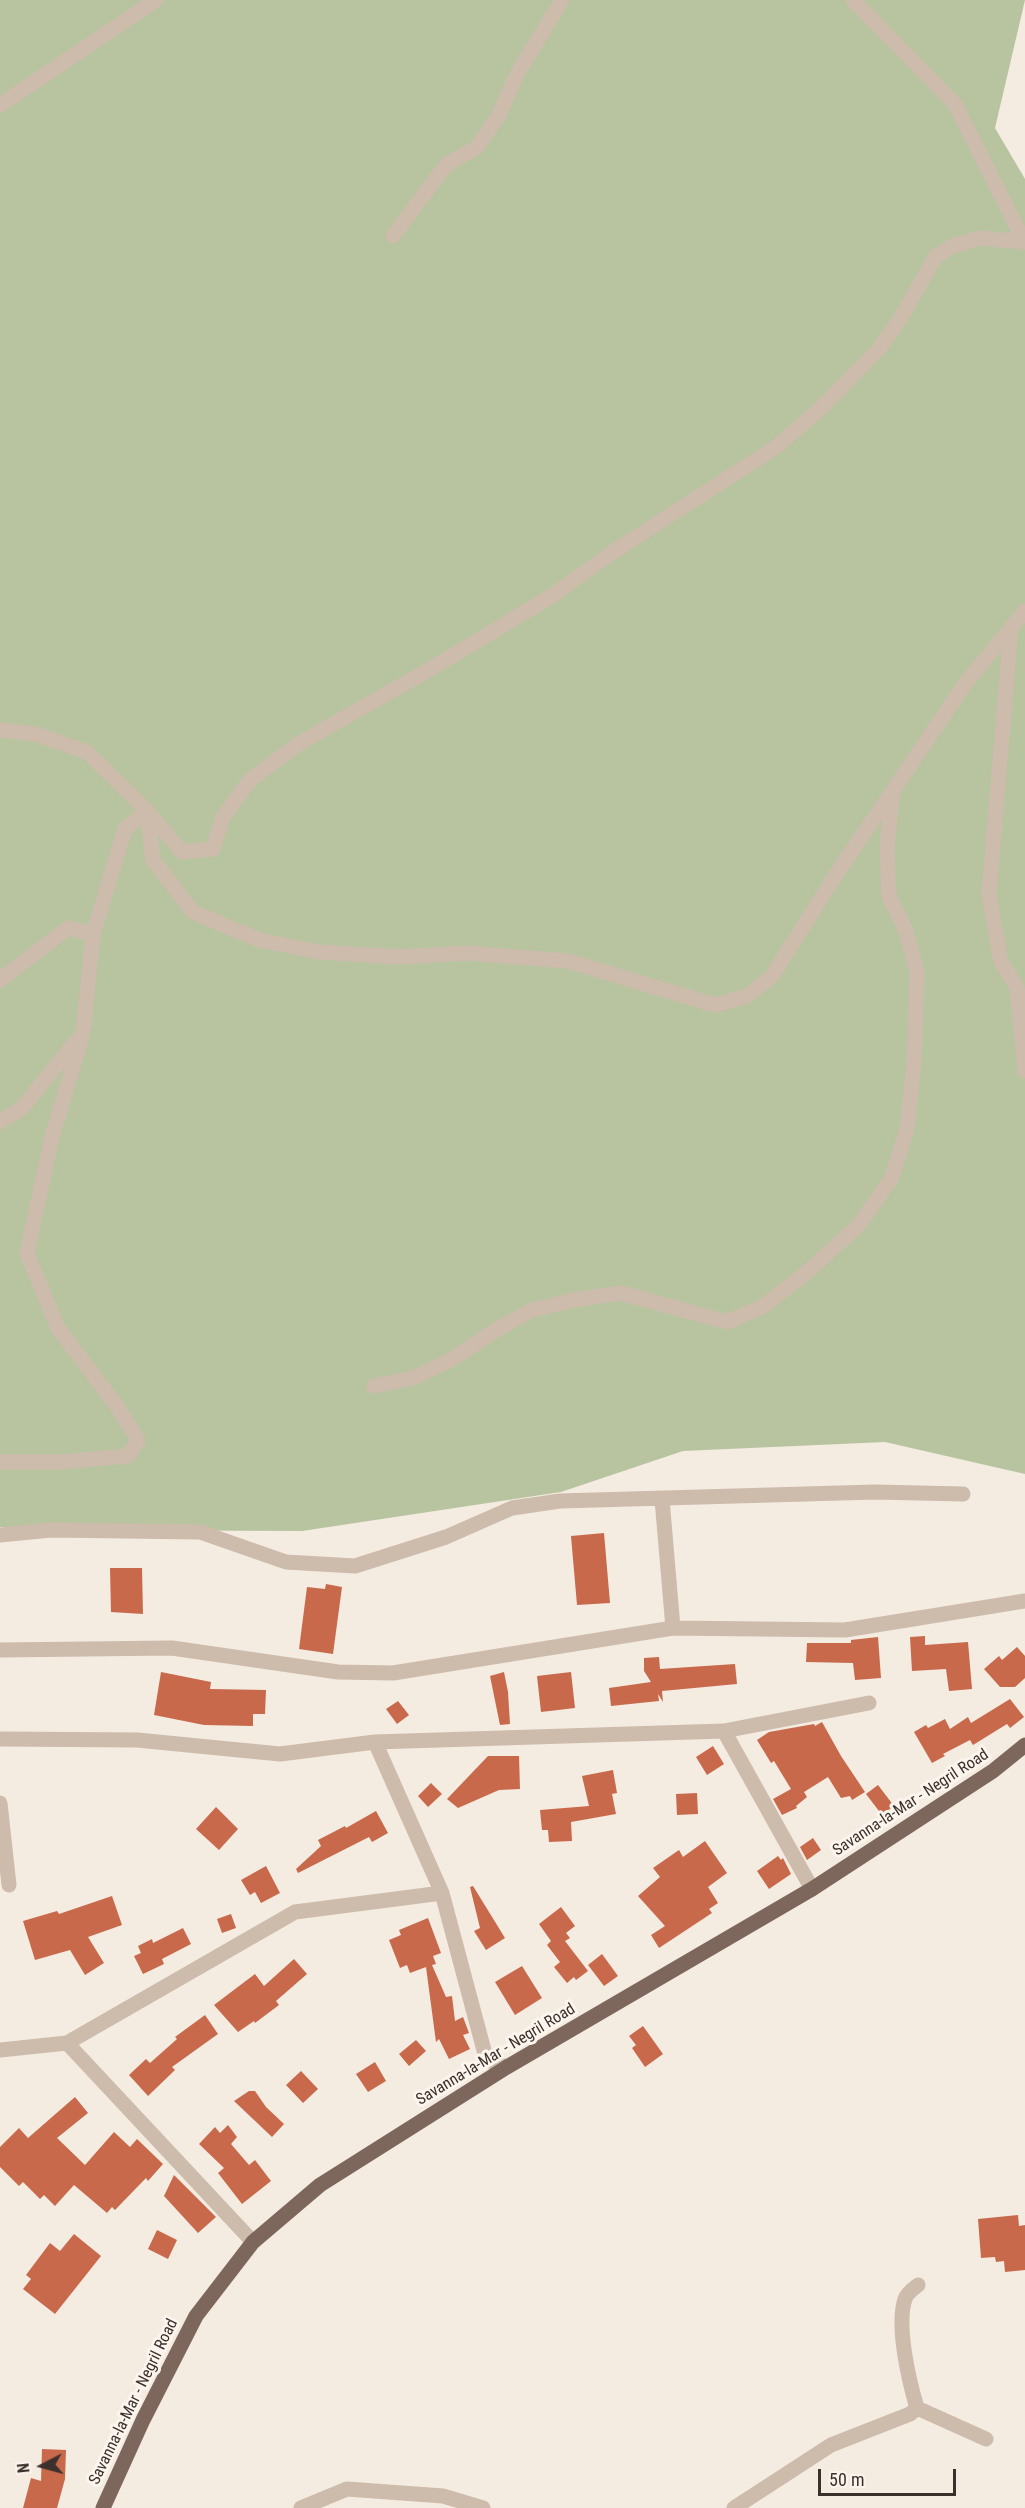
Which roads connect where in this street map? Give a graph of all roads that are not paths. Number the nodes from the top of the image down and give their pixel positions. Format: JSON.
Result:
{"nodes":[{"id":1,"x":156,"y":0,"type":"edge"},
{"id":2,"x":562,"y":0,"type":"edge"},
{"id":3,"x":853,"y":0,"type":"edge"},
{"id":4,"x":0,"y":105,"type":"edge"},
{"id":5,"x":393,"y":236,"type":"dead end"},
{"id":6,"x":1024,"y":242,"type":"edge"},
{"id":7,"x":1025,"y":611,"type":"edge"},
{"id":8,"x":1011,"y":627,"type":"junction"},
{"id":9,"x":0,"y":730,"type":"edge"},
{"id":10,"x":892,"y":793,"type":"junction"},
{"id":11,"x":147,"y":811,"type":"junction"},
{"id":12,"x":93,"y":933,"type":"junction"},
{"id":13,"x":0,"y":980,"type":"edge"},
{"id":14,"x":83,"y":1033,"type":"junction"},
{"id":15,"x":1025,"y":1071,"type":"edge"},
{"id":16,"x":0,"y":1122,"type":"edge"},
{"id":17,"x":374,"y":1386,"type":"dead end"},
{"id":18,"x":0,"y":1461,"type":"edge"},
{"id":19,"x":963,"y":1494,"type":"dead end"},
{"id":20,"x":662,"y":1499,"type":"junction"},
{"id":21,"x":0,"y":1535,"type":"edge"},
{"id":22,"x":1025,"y":1601,"type":"edge"},
{"id":23,"x":673,"y":1628,"type":"junction"},
{"id":24,"x":0,"y":1650,"type":"edge"},
{"id":25,"x":869,"y":1703,"type":"dead end"},
{"id":26,"x":724,"y":1731,"type":"junction"},
{"id":27,"x":0,"y":1739,"type":"edge"},
{"id":28,"x":375,"y":1742,"type":"junction"},
{"id":29,"x":1025,"y":1745,"type":"edge"},
{"id":30,"x":0,"y":1803,"type":"edge"},
{"id":31,"x":9,"y":1885,"type":"dead end"},
{"id":32,"x":812,"y":1889,"type":"junction"},
{"id":33,"x":442,"y":1893,"type":"junction"},
{"id":34,"x":67,"y":2043,"type":"junction"},
{"id":35,"x":0,"y":2050,"type":"edge"},
{"id":36,"x":507,"y":2067,"type":"junction"},
{"id":37,"x":253,"y":2242,"type":"junction"},
{"id":38,"x":918,"y":2285,"type":"dead end"},
{"id":39,"x":917,"y":2408,"type":"junction"},
{"id":40,"x":986,"y":2439,"type":"dead end"},
{"id":41,"x":103,"y":2508,"type":"edge"},
{"id":42,"x":301,"y":2508,"type":"edge"},
{"id":43,"x":483,"y":2508,"type":"edge"},
{"id":44,"x":734,"y":2508,"type":"edge"}],
"edges":[{"from":1,"to":4,"type":"street"},
{"from":2,"to":5,"type":"street"},
{"from":3,"to":6,"type":"street"},
{"from":6,"to":11,"type":"street"},
{"from":7,"to":8,"type":"street"},
{"from":8,"to":10,"type":"street"},
{"from":8,"to":15,"type":"street"},
{"from":9,"to":11,"type":"street"},
{"from":10,"to":11,"type":"street"},
{"from":10,"to":17,"type":"street"},
{"from":11,"to":12,"type":"street"},
{"from":12,"to":13,"type":"street"},
{"from":12,"to":14,"type":"street"},
{"from":14,"to":16,"type":"street"},
{"from":14,"to":18,"type":"street"},
{"from":19,"to":20,"type":"street"},
{"from":20,"to":21,"type":"street"},
{"from":20,"to":23,"type":"street"},
{"from":22,"to":23,"type":"street"},
{"from":23,"to":24,"type":"street"},
{"from":25,"to":26,"type":"street"},
{"from":26,"to":28,"type":"street"},
{"from":26,"to":32,"type":"street"},
{"from":27,"to":28,"type":"street"},
{"from":28,"to":33,"type":"street"},
{"from":29,"to":32,"type":"main road","name":"Savanna-la-Mar - Negril Road"},
{"from":30,"to":31,"type":"street"},
{"from":32,"to":36,"type":"main road","name":"Savanna-la-Mar - Negril Road"},
{"from":33,"to":34,"type":"street"},
{"from":33,"to":36,"type":"street"},
{"from":34,"to":35,"type":"street"},
{"from":34,"to":37,"type":"street"},
{"from":36,"to":37,"type":"main road","name":"Savanna-la-Mar - Negril Road"},
{"from":37,"to":41,"type":"main road","name":"Savanna-la-Mar - Negril Road"},
{"from":38,"to":39,"type":"street"},
{"from":39,"to":40,"type":"street"},
{"from":39,"to":44,"type":"street"},
{"from":42,"to":43,"type":"street"}]}
